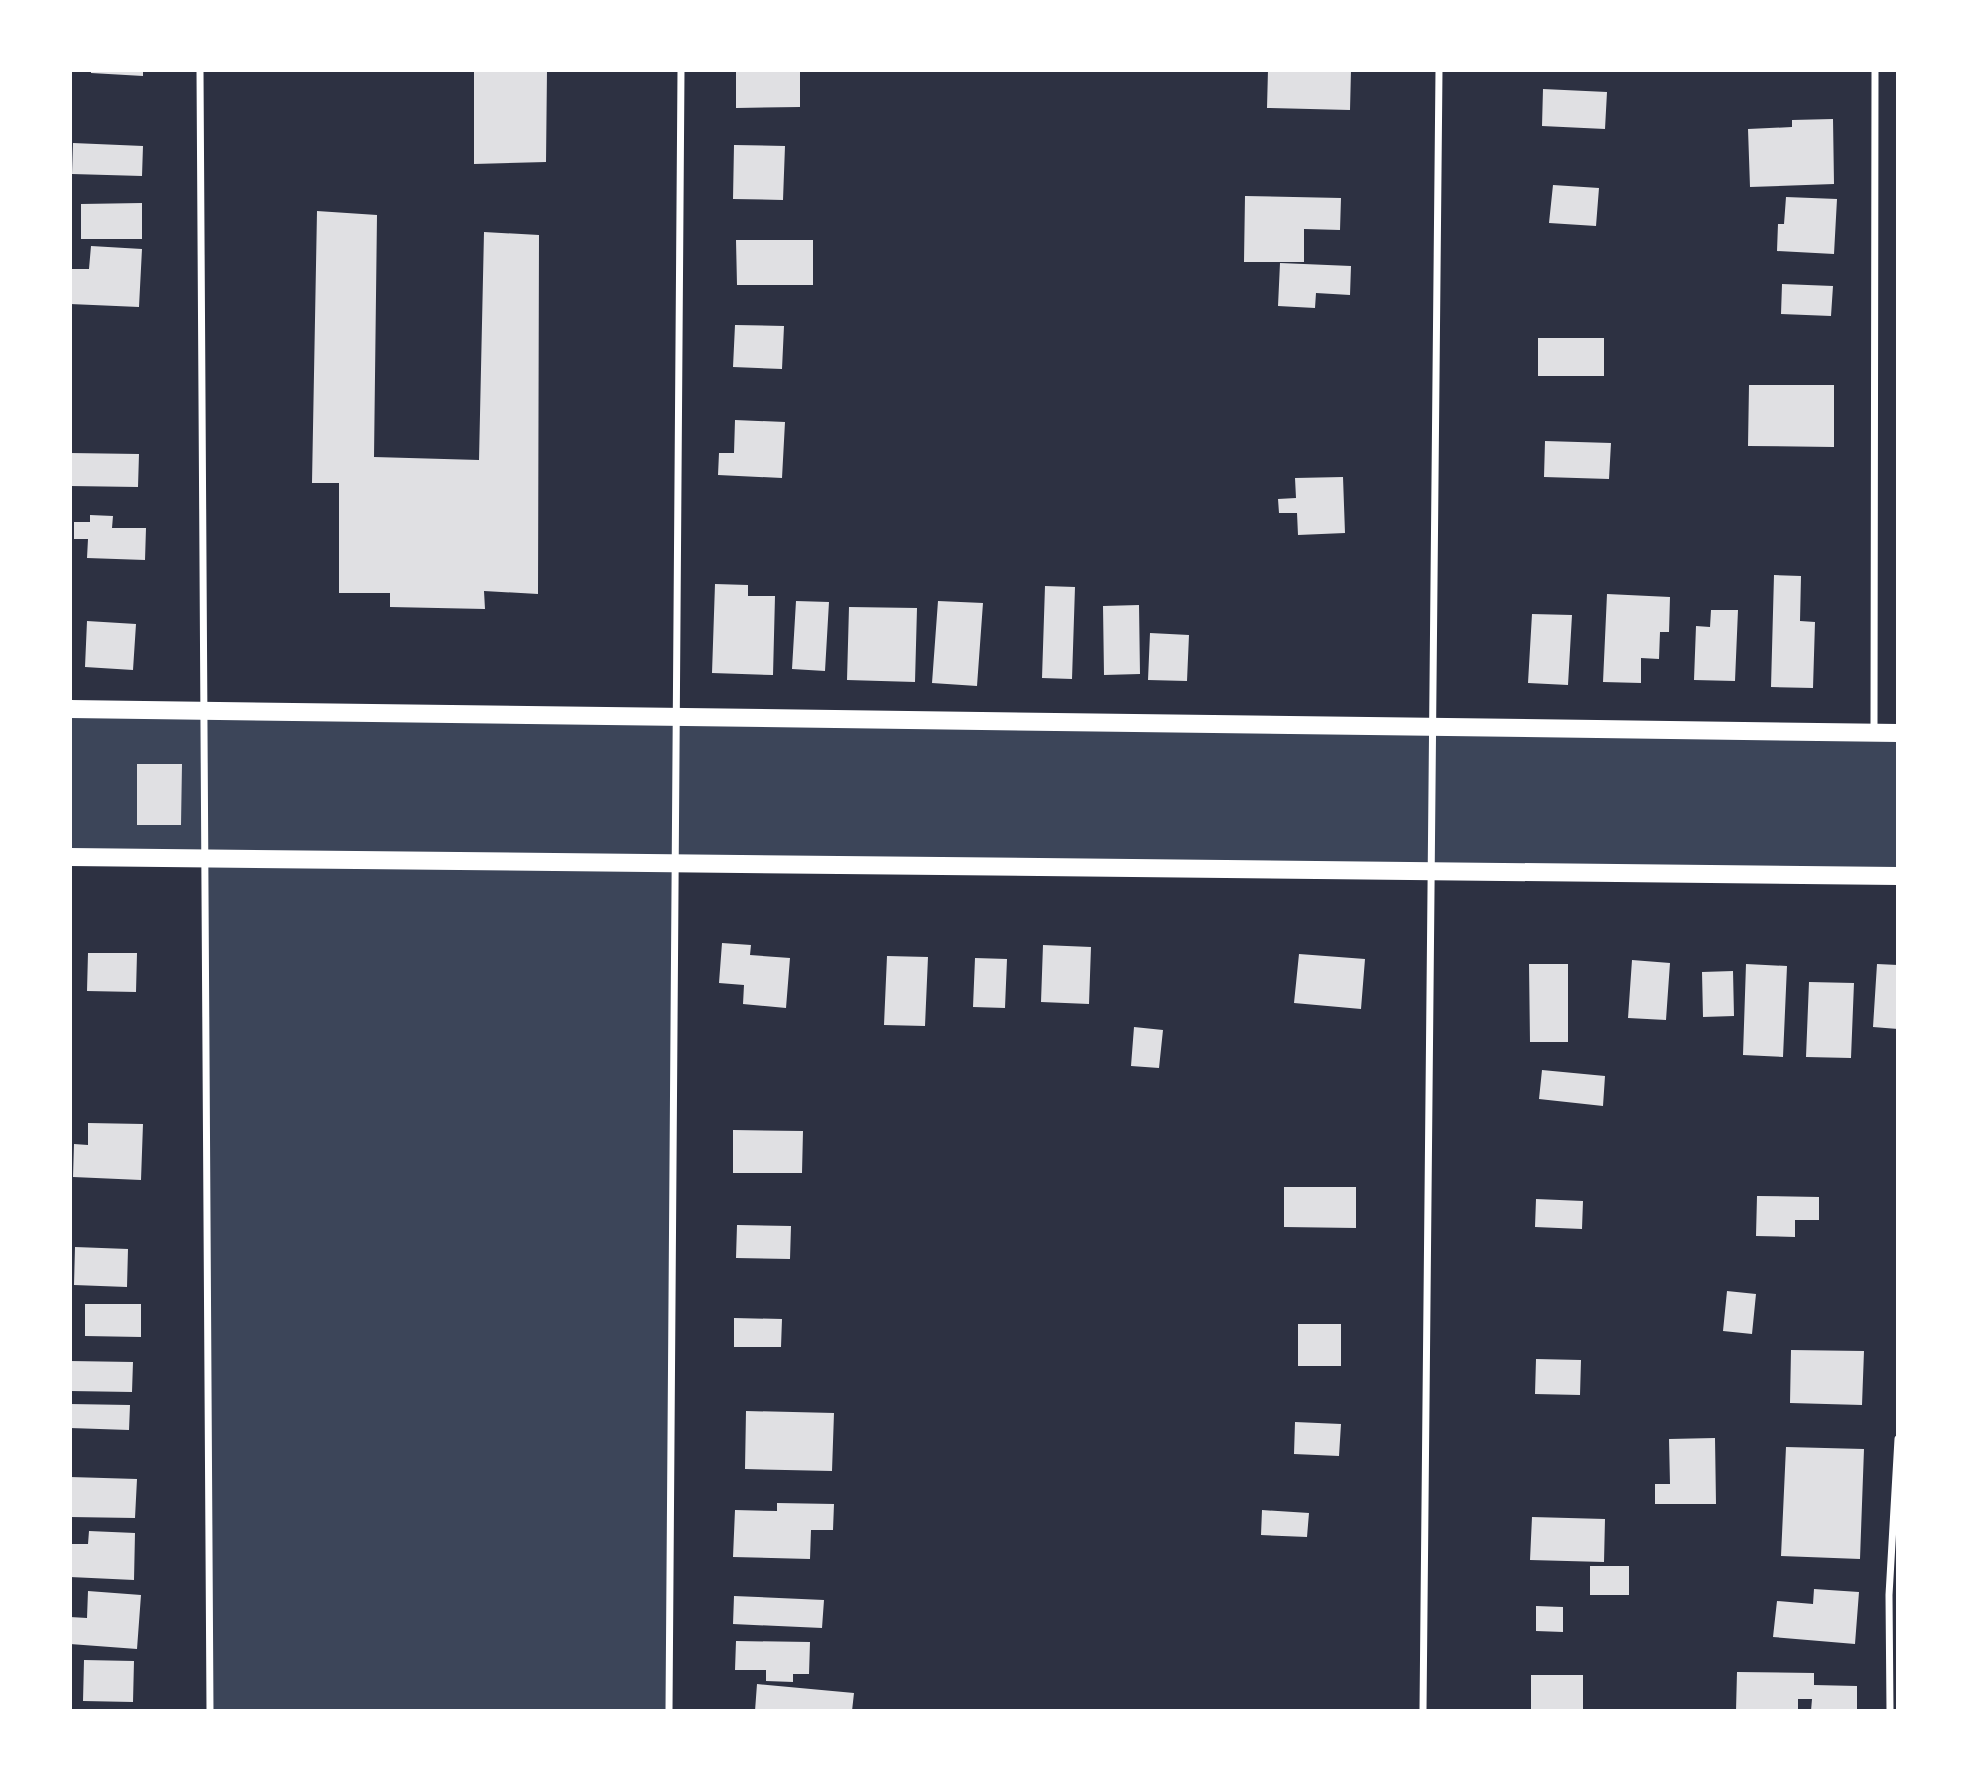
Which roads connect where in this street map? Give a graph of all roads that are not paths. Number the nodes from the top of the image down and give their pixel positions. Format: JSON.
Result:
{"nodes":[{"id":1,"x":200,"y":70,"type":"edge"},
{"id":2,"x":681,"y":70,"type":"edge"},
{"id":3,"x":1439,"y":70,"type":"edge"},
{"id":4,"x":1875,"y":70,"type":"edge"},
{"id":5,"x":70,"y":709,"type":"edge"},
{"id":6,"x":204,"y":710,"type":"junction"},
{"id":7,"x":676,"y":716,"type":"junction"},
{"id":8,"x":1433,"y":726,"type":"junction"},
{"id":9,"x":1874,"y":733,"type":"junction"},
{"id":10,"x":1898,"y":733,"type":"edge"},
{"id":11,"x":70,"y":857,"type":"edge"},
{"id":12,"x":205,"y":858,"type":"junction"},
{"id":13,"x":675,"y":863,"type":"junction"},
{"id":14,"x":1432,"y":872,"type":"junction"},
{"id":15,"x":1898,"y":876,"type":"edge"},
{"id":16,"x":1898,"y":1439,"type":"edge"},
{"id":17,"x":210,"y":1711,"type":"edge"},
{"id":18,"x":669,"y":1711,"type":"edge"},
{"id":19,"x":1423,"y":1711,"type":"edge"},
{"id":20,"x":1890,"y":1711,"type":"edge"}],
"edges":[{"from":1,"to":6,"type":"street"},
{"from":2,"to":7,"type":"street"},
{"from":3,"to":8,"type":"street"},
{"from":4,"to":9,"type":"street"},
{"from":5,"to":6,"type":"main road"},
{"from":6,"to":7,"type":"main road"},
{"from":6,"to":12,"type":"street"},
{"from":7,"to":8,"type":"main road"},
{"from":7,"to":13,"type":"street"},
{"from":8,"to":9,"type":"main road"},
{"from":8,"to":14,"type":"street"},
{"from":9,"to":10,"type":"main road"},
{"from":11,"to":12,"type":"main road"},
{"from":12,"to":13,"type":"main road"},
{"from":12,"to":17,"type":"street"},
{"from":13,"to":14,"type":"main road"},
{"from":13,"to":18,"type":"street"},
{"from":14,"to":15,"type":"main road"},
{"from":14,"to":19,"type":"street"},
{"from":16,"to":20,"type":"street"}]}
